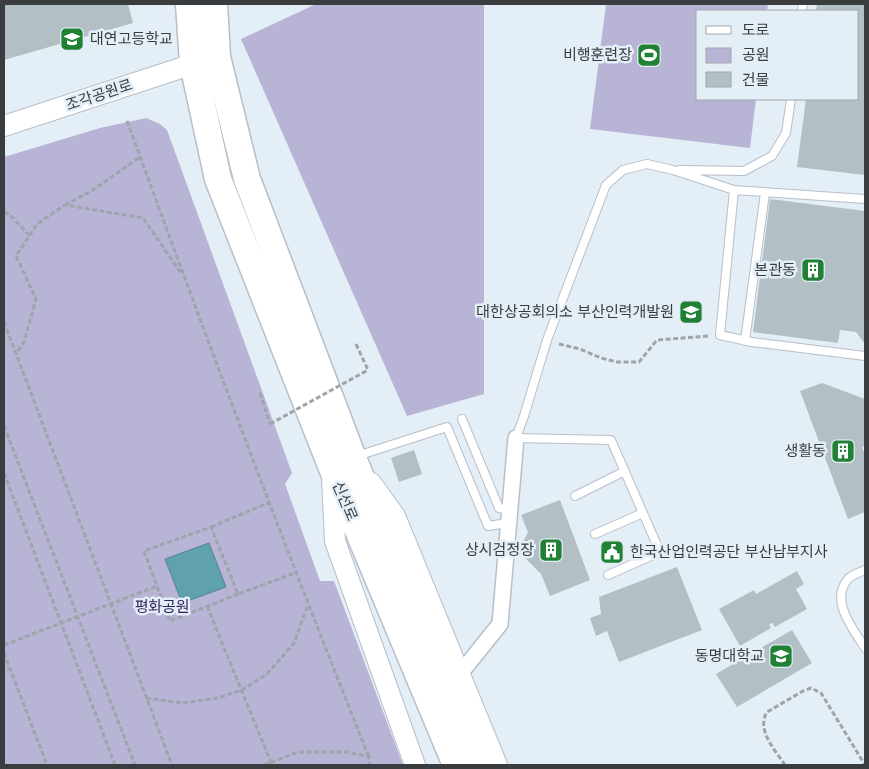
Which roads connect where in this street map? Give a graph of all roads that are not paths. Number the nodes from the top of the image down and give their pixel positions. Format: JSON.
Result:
{"nodes":[{"id":1,"x":190,"y":4,"type":"edge"},
{"id":2,"x":214,"y":4,"type":"edge"},
{"id":3,"x":193,"y":64,"type":"junction"},
{"id":4,"x":791,"y":100,"type":"edge"},
{"id":5,"x":4,"y":126,"type":"edge"},
{"id":6,"x":673,"y":170,"type":"junction"},
{"id":7,"x":734,"y":190,"type":"junction"},
{"id":8,"x":765,"y":193,"type":"junction"},
{"id":9,"x":865,"y":199,"type":"edge"},
{"id":10,"x":745,"y":341,"type":"junction"},
{"id":11,"x":865,"y":356,"type":"edge"},
{"id":12,"x":462,"y":419,"type":"dead end"},
{"id":13,"x":516,"y":438,"type":"junction"},
{"id":14,"x":342,"y":463,"type":"junction"},
{"id":15,"x":625,"y":471,"type":"junction"},
{"id":16,"x":575,"y":496,"type":"dead end"},
{"id":17,"x":643,"y":512,"type":"junction"},
{"id":18,"x":509,"y":516,"type":"junction"},
{"id":19,"x":596,"y":534,"type":"dead end"},
{"id":20,"x":865,"y":570,"type":"edge"},
{"id":21,"x":608,"y":575,"type":"dead end"},
{"id":22,"x":865,"y":648,"type":"edge"},
{"id":23,"x":459,"y":675,"type":"junction"},
{"id":24,"x":415,"y":765,"type":"edge"},
{"id":25,"x":456,"y":765,"type":"edge"},
{"id":26,"x":479,"y":765,"type":"edge"},
{"id":27,"x":497,"y":765,"type":"edge"}],
"edges":[{"from":1,"to":3,"type":"highway"},
{"from":2,"to":14,"type":"highway"},
{"from":3,"to":5,"type":"main road","name":"조각공원로"},
{"from":3,"to":14,"type":"highway"},
{"from":4,"to":6,"type":"lane"},
{"from":6,"to":7,"type":"lane"},
{"from":6,"to":13,"type":"lane"},
{"from":7,"to":8,"type":"lane"},
{"from":7,"to":10,"type":"lane"},
{"from":8,"to":9,"type":"lane"},
{"from":8,"to":10,"type":"lane"},
{"from":10,"to":11,"type":"lane"},
{"from":12,"to":18,"type":"lane"},
{"from":13,"to":15,"type":"lane"},
{"from":13,"to":18,"type":"street"},
{"from":14,"to":18,"type":"lane"},
{"from":14,"to":23,"type":"main road"},
{"from":14,"to":24,"type":"main road","name":"신선로"},
{"from":14,"to":25,"type":"highway","name":"신선로"},
{"from":14,"to":26,"type":"highway"},
{"from":15,"to":16,"type":"lane"},
{"from":15,"to":17,"type":"lane"},
{"from":17,"to":19,"type":"lane"},
{"from":17,"to":21,"type":"lane"},
{"from":18,"to":23,"type":"street"},
{"from":20,"to":22,"type":"lane"},
{"from":23,"to":27,"type":"main road"}]}
